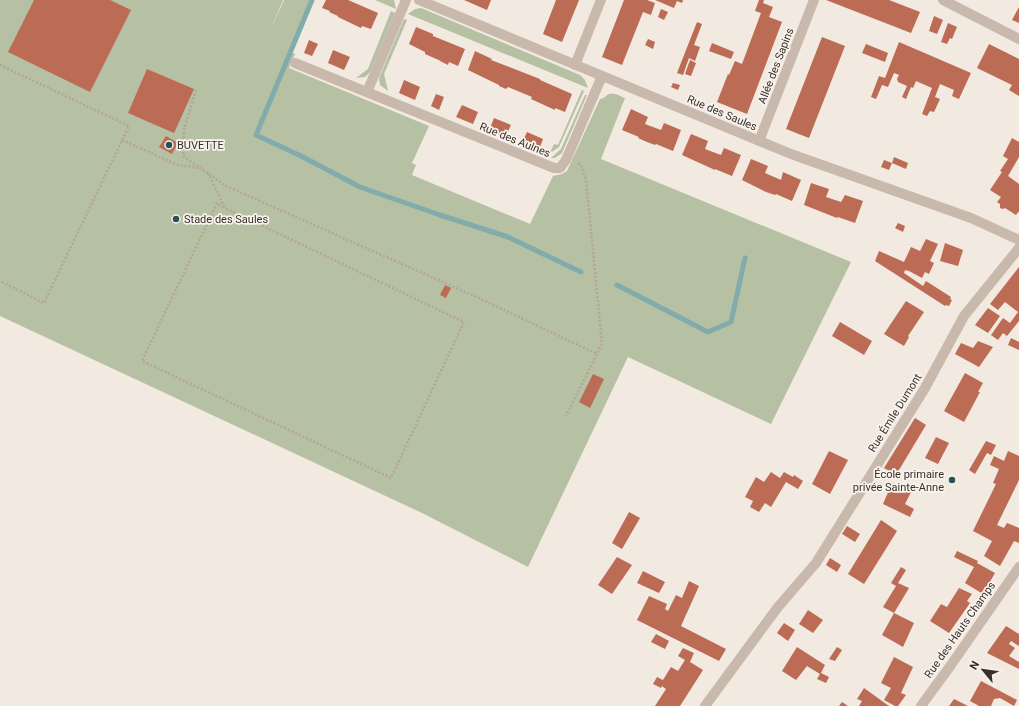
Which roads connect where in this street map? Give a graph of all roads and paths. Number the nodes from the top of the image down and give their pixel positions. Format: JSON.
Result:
{"nodes":[{"id":1,"x":406,"y":0,"type":"edge"},
{"id":2,"x":419,"y":0,"type":"edge"},
{"id":3,"x":601,"y":0,"type":"edge"},
{"id":4,"x":814,"y":0,"type":"edge"},
{"id":5,"x":943,"y":0,"type":"edge"},
{"id":6,"x":1019,"y":40,"type":"edge"},
{"id":7,"x":295,"y":63,"type":"dead end"},
{"id":8,"x":0,"y":65,"type":"edge"},
{"id":9,"x":575,"y":65,"type":"junction"},
{"id":10,"x":602,"y":76,"type":"junction"},
{"id":11,"x":196,"y":90,"type":"dead end"},
{"id":12,"x":367,"y":92,"type":"junction"},
{"id":13,"x":122,"y":140,"type":"junction"},
{"id":14,"x":759,"y":142,"type":"junction"},
{"id":15,"x":567,"y":156,"type":"junction"},
{"id":16,"x":200,"y":168,"type":"junction"},
{"id":17,"x":208,"y":174,"type":"junction"},
{"id":18,"x":225,"y":208,"type":"junction"},
{"id":19,"x":1019,"y":240,"type":"edge"},
{"id":20,"x":1019,"y":248,"type":"edge"},
{"id":21,"x":0,"y":282,"type":"edge"},
{"id":22,"x":597,"y":354,"type":"junction"},
{"id":23,"x":566,"y":416,"type":"dead end"},
{"id":24,"x":1019,"y":567,"type":"edge"},
{"id":25,"x":705,"y":706,"type":"edge"},
{"id":26,"x":921,"y":706,"type":"edge"}],
"edges":[{"from":1,"to":12,"type":"street"},
{"from":2,"to":9,"type":"street","name":"Rue des Saules"},
{"from":3,"to":9,"type":"street"},
{"from":4,"to":14,"type":"street","name":"Allée des Sapins"},
{"from":5,"to":6,"type":"street"},
{"from":7,"to":12,"type":"street","name":"Rue des Aulnes"},
{"from":8,"to":13,"type":"path"},
{"from":9,"to":10,"type":"street","name":"Rue des Saules"},
{"from":10,"to":14,"type":"street","name":"Rue des Saules"},
{"from":10,"to":15,"type":"street","name":"Rue des Aulnes"},
{"from":11,"to":16,"type":"path"},
{"from":12,"to":15,"type":"street","name":"Rue des Aulnes"},
{"from":13,"to":16,"type":"path"},
{"from":13,"to":21,"type":"path"},
{"from":14,"to":19,"type":"street","name":"Rue des Saules"},
{"from":15,"to":22,"type":"path"},
{"from":16,"to":17,"type":"path"},
{"from":17,"to":18,"type":"path"},
{"from":17,"to":22,"type":"path"},
{"from":18,"to":18,"type":"path"},
{"from":20,"to":25,"type":"street","name":"Rue Émile Dumont"},
{"from":22,"to":23,"type":"path"},
{"from":24,"to":26,"type":"street","name":"Rue des Hauts Champs"}]}
